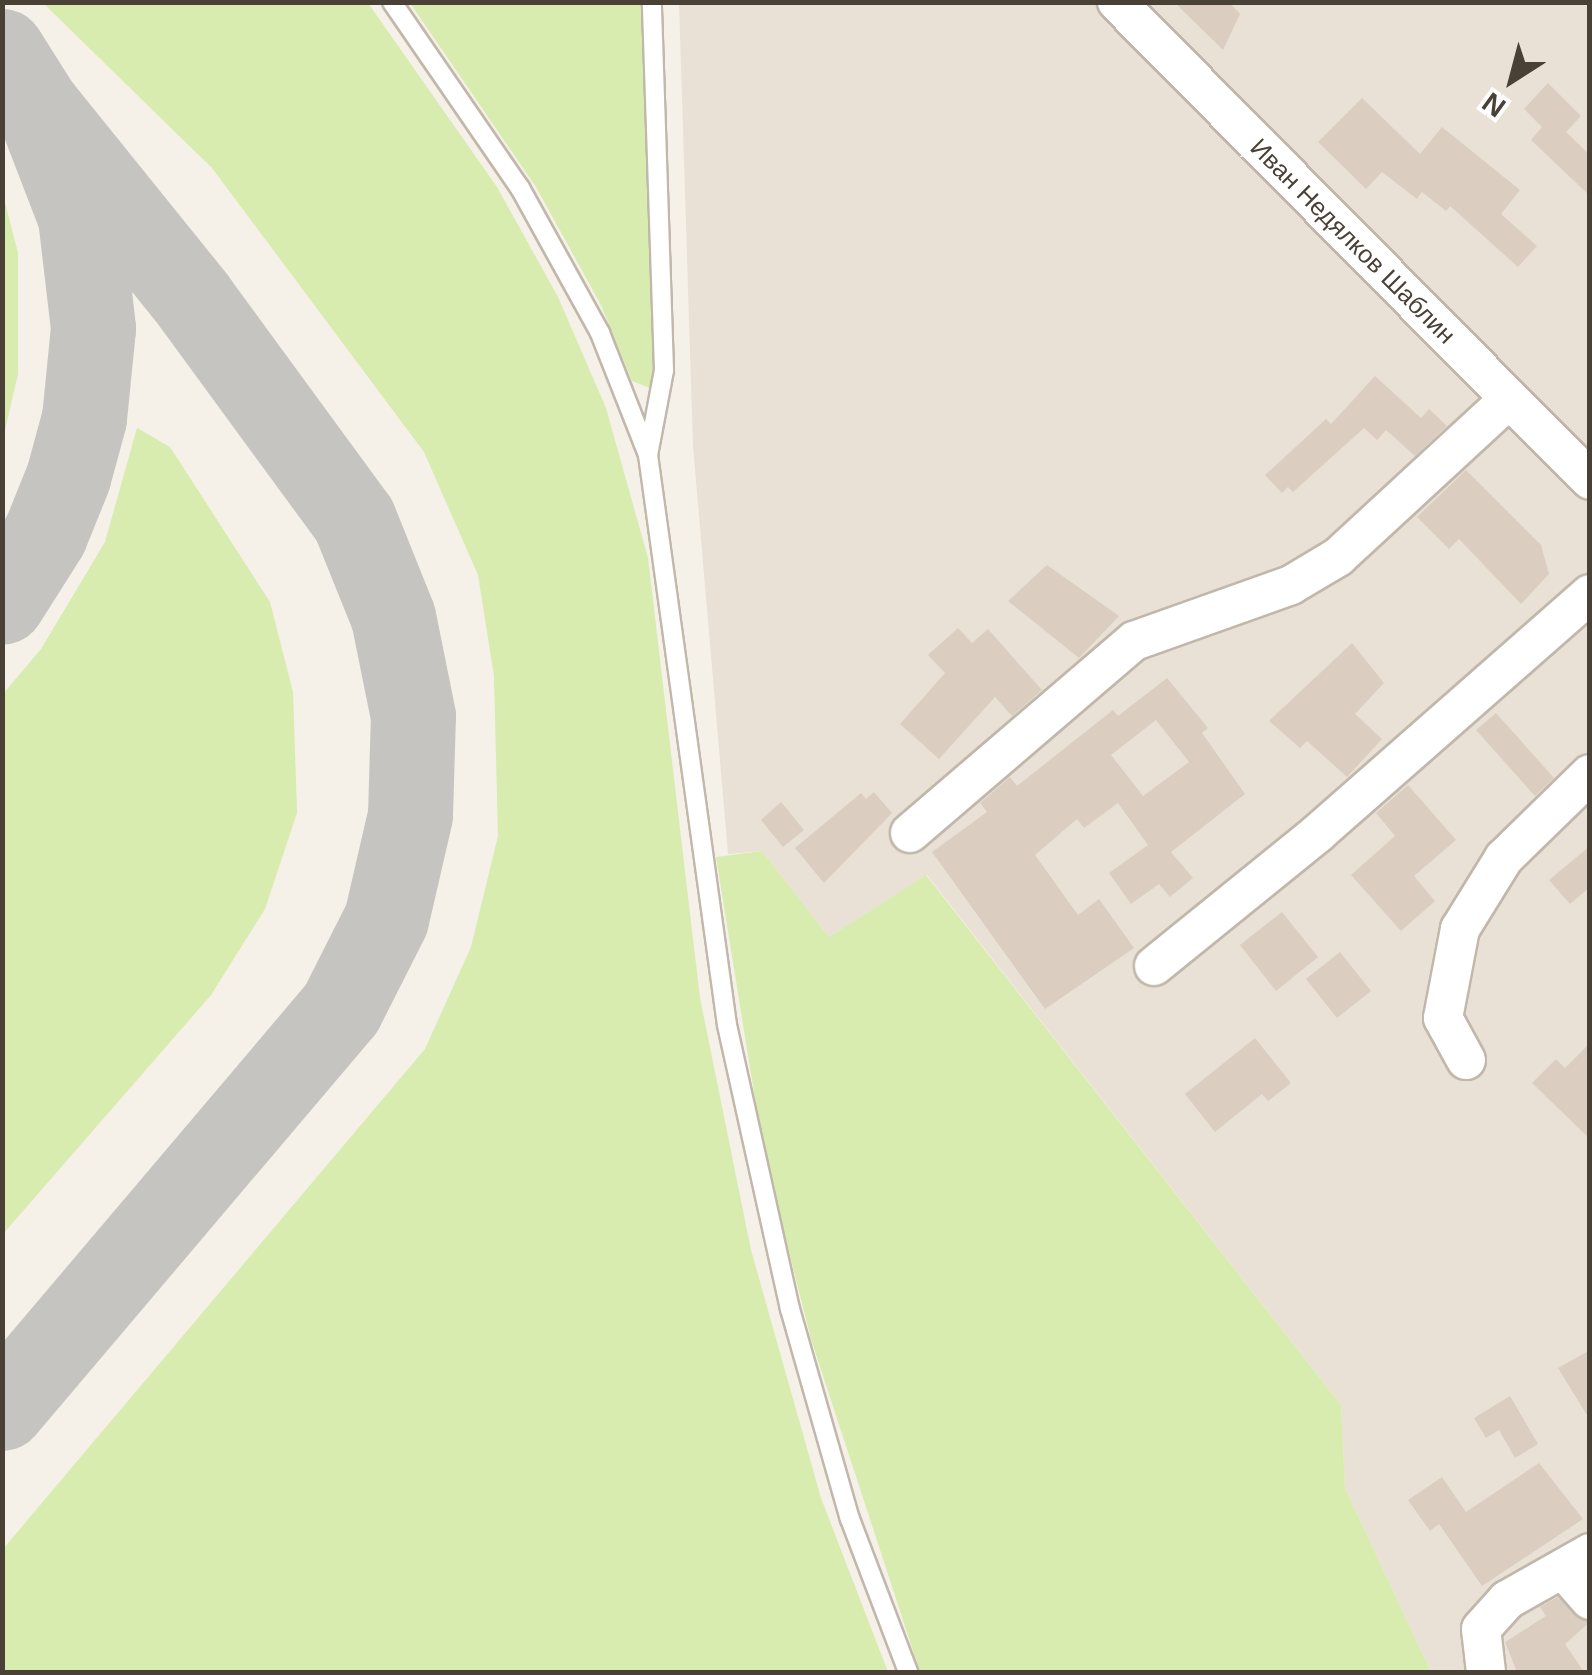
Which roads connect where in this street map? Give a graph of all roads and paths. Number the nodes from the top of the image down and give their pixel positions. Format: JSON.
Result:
{"nodes":[{"id":1,"x":392,"y":2,"type":"edge"},
{"id":2,"x":652,"y":2,"type":"edge"},
{"id":3,"x":1117,"y":2,"type":"edge"},
{"id":4,"x":1509,"y":399,"type":"junction"},
{"id":5,"x":648,"y":454,"type":"junction"},
{"id":6,"x":1590,"y":480,"type":"edge"},
{"id":7,"x":1590,"y":594,"type":"edge"},
{"id":8,"x":1590,"y":774,"type":"edge"},
{"id":9,"x":910,"y":833,"type":"dead end"},
{"id":10,"x":1154,"y":966,"type":"dead end"},
{"id":11,"x":1466,"y":1060,"type":"dead end"},
{"id":12,"x":1576,"y":1561,"type":"edge"},
{"id":13,"x":1590,"y":1600,"type":"edge"},
{"id":14,"x":908,"y":1672,"type":"edge"},
{"id":15,"x":1486,"y":1672,"type":"edge"}],
"edges":[{"from":1,"to":5,"type":"lane"},
{"from":2,"to":5,"type":"lane"},
{"from":3,"to":4,"type":"street","name":"Иван Недялков Шаблин"},
{"from":4,"to":6,"type":"street","name":"Иван Недялков Шаблин"},
{"from":4,"to":9,"type":"street"},
{"from":5,"to":14,"type":"lane"},
{"from":7,"to":10,"type":"street"},
{"from":8,"to":11,"type":"street"},
{"from":12,"to":13,"type":"street"},
{"from":12,"to":15,"type":"street"}]}
